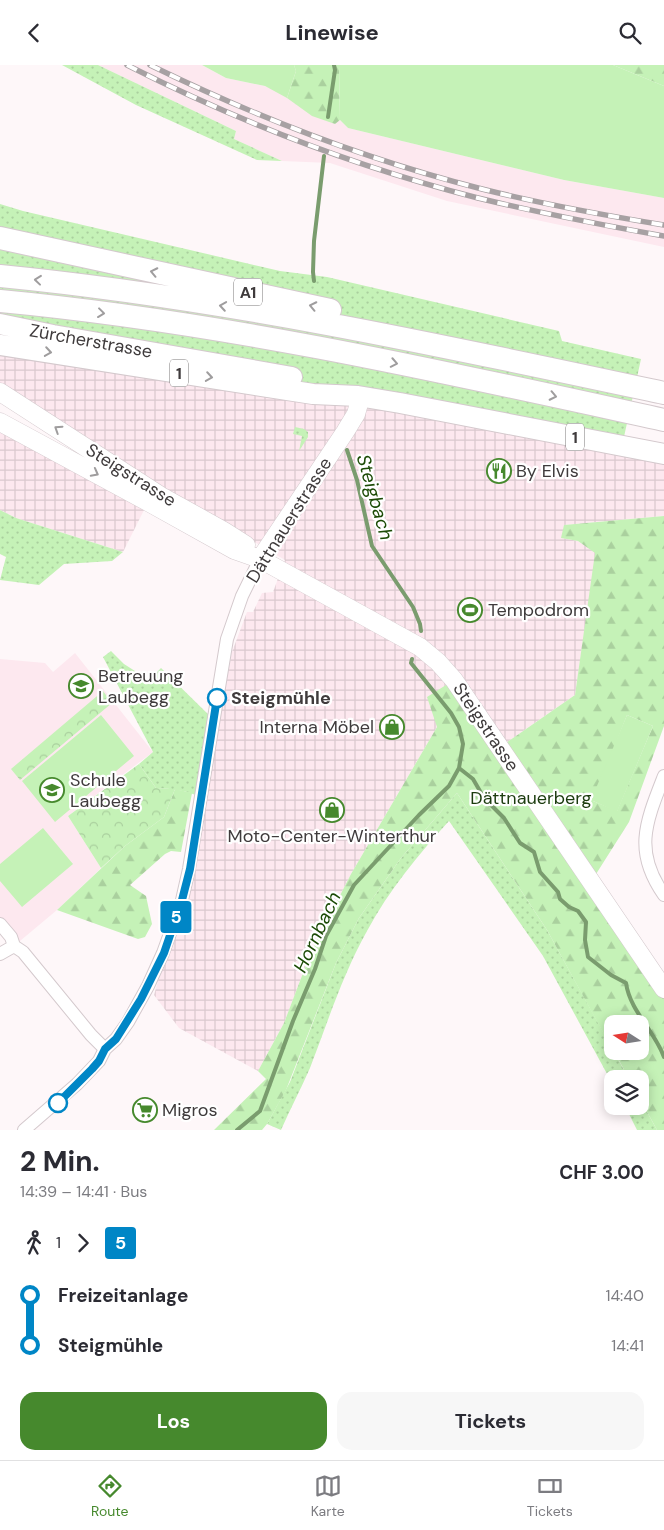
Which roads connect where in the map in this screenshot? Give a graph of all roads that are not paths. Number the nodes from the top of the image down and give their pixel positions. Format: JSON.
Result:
{"nodes":[{"id":1,"x":0,"y":238,"type":"edge"},
{"id":2,"x":0,"y":276,"type":"edge"},
{"id":3,"x":0,"y":301,"type":"edge"},
{"id":4,"x":0,"y":324,"type":"edge"},
{"id":5,"x":0,"y":345,"type":"edge"},
{"id":6,"x":494,"y":357,"type":"junction"},
{"id":7,"x":0,"y":391,"type":"edge"},
{"id":8,"x":664,"y":393,"type":"edge"},
{"id":9,"x":360,"y":396,"type":"junction"},
{"id":10,"x":664,"y":420,"type":"edge"},
{"id":11,"x":0,"y":422,"type":"edge"},
{"id":12,"x":664,"y":454,"type":"edge"},
{"id":13,"x":260,"y":559,"type":"junction"},
{"id":14,"x":664,"y":777,"type":"edge"},
{"id":15,"x":664,"y":895,"type":"edge"},
{"id":16,"x":0,"y":924,"type":"edge"},
{"id":17,"x":14,"y":947,"type":"junction"},
{"id":18,"x":0,"y":954,"type":"edge"},
{"id":19,"x":664,"y":989,"type":"edge"},
{"id":20,"x":105,"y":1049,"type":"junction"},
{"id":21,"x":24,"y":1130,"type":"edge"}],
"edges":[{"from":6,"to":1,"type":"highway","number":"A1","one_way":true},
{"from":6,"to":2,"type":"highway","number":"A1","one_way":true},
{"from":3,"to":10,"type":"highway","one_way":true},
{"from":4,"to":9,"type":"main road","name":"Zürcherstrasse","number":"1"},
{"from":5,"to":9,"type":"main road","name":"Zürcherstrasse","number":"1","one_way":true},
{"from":6,"to":8,"type":"highway","number":"A1"},
{"from":13,"to":7,"type":"main road","name":"Steigstrasse","one_way":true},
{"from":9,"to":12,"type":"main road","name":"Zürcherstrasse","number":"1"},
{"from":9,"to":13,"type":"main road","name":"Dättnauerstrasse"},
{"from":11,"to":13,"type":"main road","name":"Steigstrasse","one_way":true},
{"from":13,"to":19,"type":"main road","name":"Steigstrasse"},
{"from":13,"to":20,"type":"street","name":"Dättnauerstrasse"},
{"from":14,"to":15,"type":"street"},
{"from":16,"to":17,"type":"street"},
{"from":17,"to":18,"type":"street"},
{"from":17,"to":20,"type":"street"},
{"from":20,"to":21,"type":"street","name":"Dättnauerstrasse"}]}
